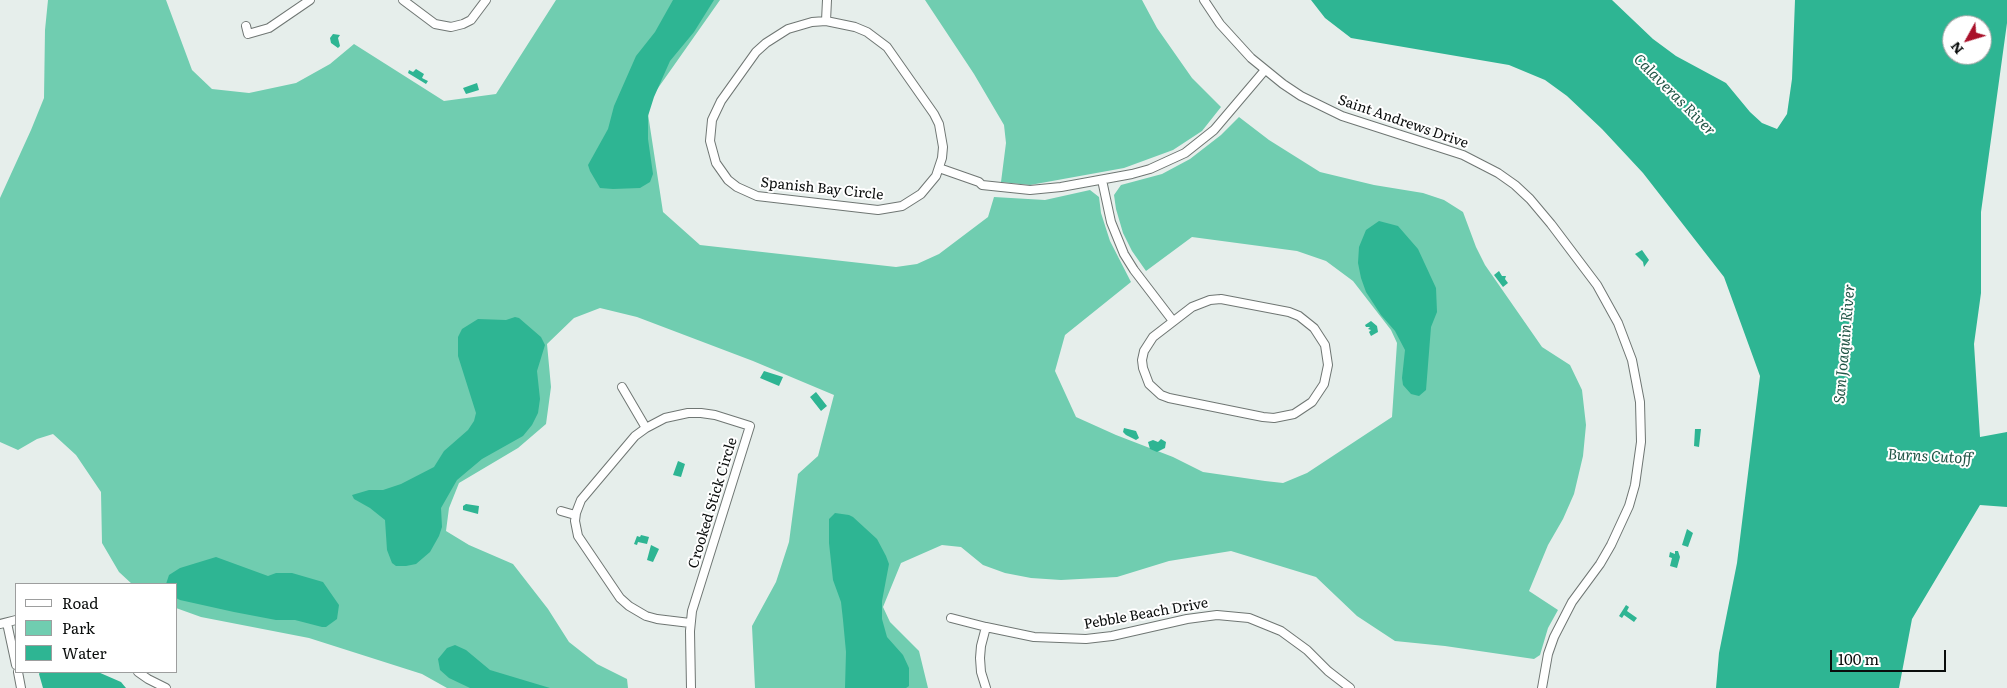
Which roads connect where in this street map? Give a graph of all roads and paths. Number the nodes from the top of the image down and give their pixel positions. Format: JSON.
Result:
{"nodes":[{"id":1,"x":310,"y":0,"type":"edge"},
{"id":2,"x":403,"y":0,"type":"edge"},
{"id":3,"x":486,"y":0,"type":"edge"},
{"id":4,"x":827,"y":0,"type":"edge"},
{"id":5,"x":1204,"y":0,"type":"edge"},
{"id":6,"x":826,"y":21,"type":"junction"},
{"id":7,"x":246,"y":26,"type":"dead end"},
{"id":8,"x":1265,"y":70,"type":"junction"},
{"id":9,"x":939,"y":168,"type":"junction"},
{"id":10,"x":1102,"y":180,"type":"junction"},
{"id":11,"x":1173,"y":321,"type":"junction"},
{"id":12,"x":622,"y":387,"type":"dead end"},
{"id":13,"x":646,"y":428,"type":"junction"},
{"id":14,"x":561,"y":511,"type":"dead end"},
{"id":15,"x":576,"y":515,"type":"junction"},
{"id":16,"x":951,"y":618,"type":"dead end"},
{"id":17,"x":3,"y":623,"type":"edge"},
{"id":18,"x":690,"y":623,"type":"junction"},
{"id":19,"x":986,"y":626,"type":"junction"},
{"id":20,"x":15,"y":662,"type":"edge"},
{"id":21,"x":18,"y":673,"type":"edge"},
{"id":22,"x":139,"y":673,"type":"edge"},
{"id":23,"x":21,"y":688,"type":"edge"},
{"id":24,"x":166,"y":688,"type":"edge"},
{"id":25,"x":691,"y":688,"type":"edge"},
{"id":26,"x":986,"y":688,"type":"edge"},
{"id":27,"x":1350,"y":688,"type":"edge"},
{"id":28,"x":1542,"y":688,"type":"edge"}],
"edges":[{"from":1,"to":7,"type":"street"},
{"from":2,"to":3,"type":"street"},
{"from":4,"to":6,"type":"street"},
{"from":5,"to":8,"type":"street","name":"Saint Andrews Drive"},
{"from":6,"to":9,"type":"street","name":"Spanish Bay Circle"},
{"from":6,"to":9,"type":"street","name":"Spanish Bay Circle"},
{"from":8,"to":10,"type":"street"},
{"from":8,"to":28,"type":"street","name":"Saint Andrews Drive"},
{"from":9,"to":10,"type":"street"},
{"from":10,"to":11,"type":"street"},
{"from":11,"to":11,"type":"street"},
{"from":12,"to":13,"type":"street"},
{"from":13,"to":15,"type":"street","name":"Crooked Stick Circle"},
{"from":13,"to":18,"type":"street","name":"Crooked Stick Circle"},
{"from":14,"to":15,"type":"street"},
{"from":15,"to":18,"type":"street"},
{"from":16,"to":19,"type":"street","name":"Pebble Beach Drive"},
{"from":17,"to":20,"type":"street"},
{"from":18,"to":25,"type":"street","name":"Crooked Stick Circle"},
{"from":19,"to":26,"type":"street"},
{"from":19,"to":27,"type":"street","name":"Pebble Beach Drive"},
{"from":21,"to":23,"type":"street"},
{"from":22,"to":24,"type":"street"}]}
